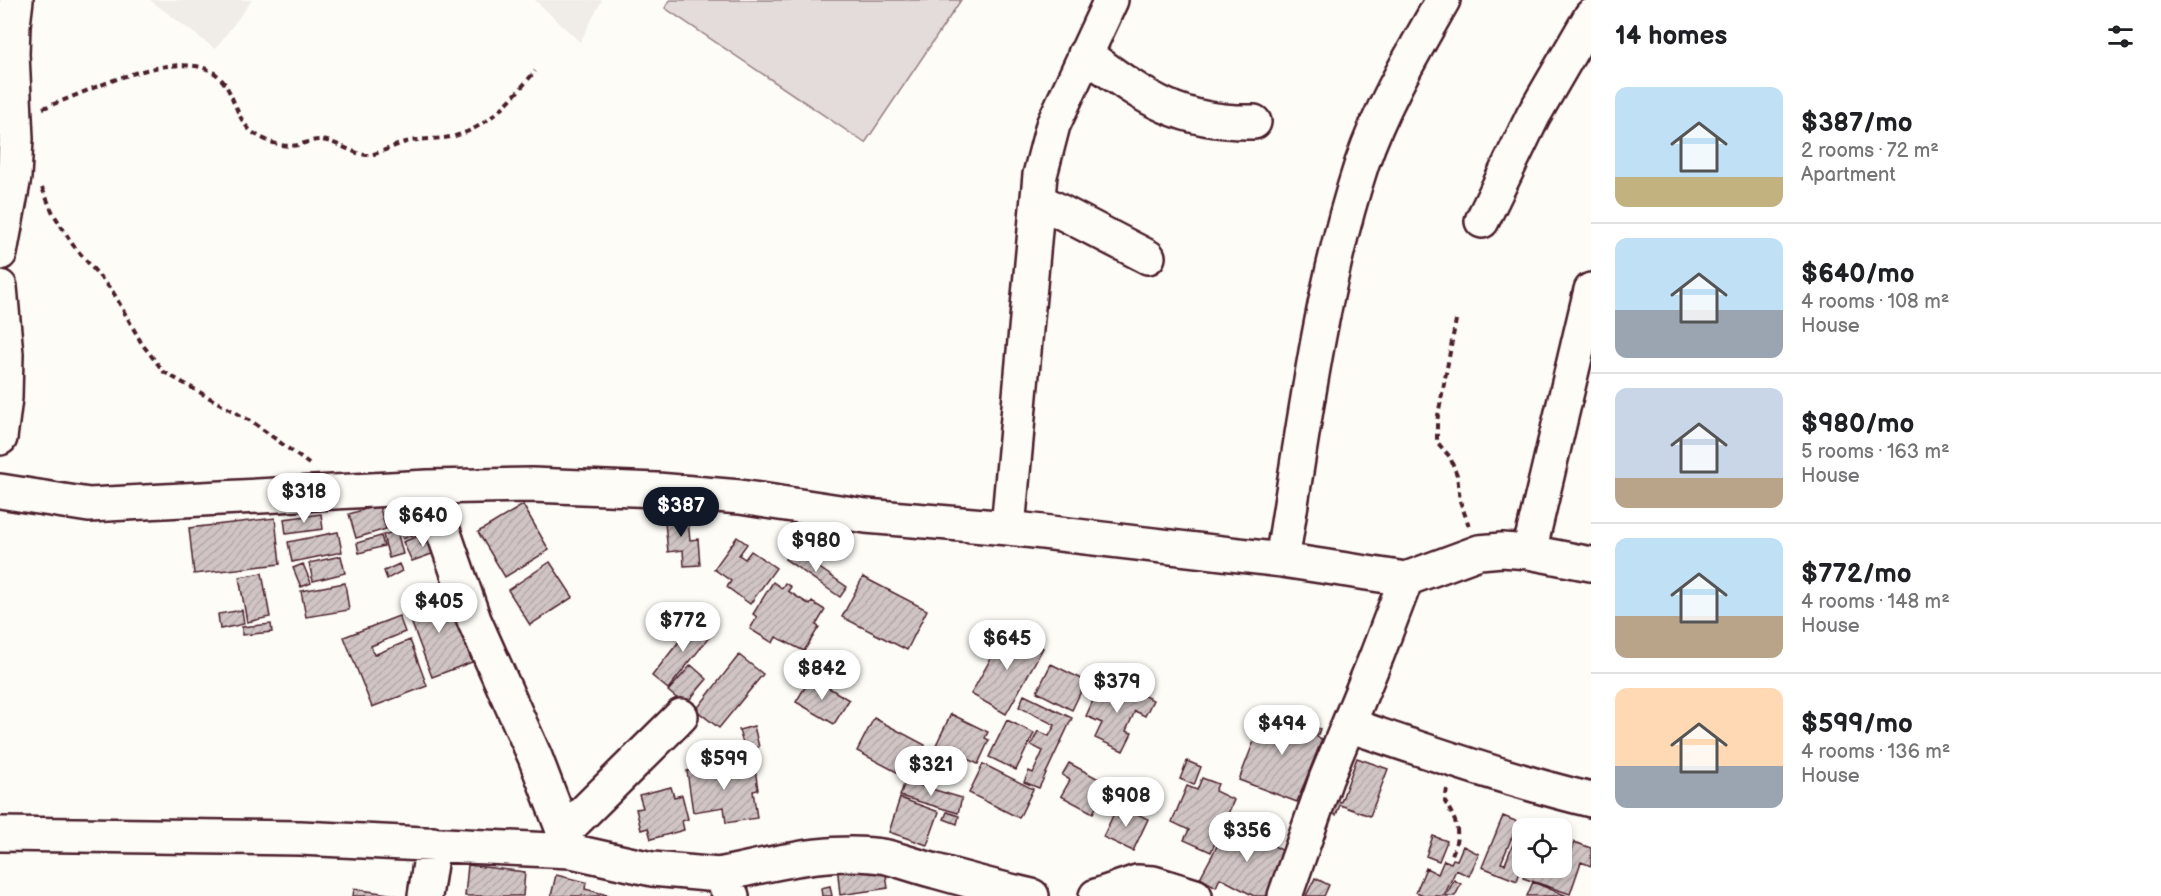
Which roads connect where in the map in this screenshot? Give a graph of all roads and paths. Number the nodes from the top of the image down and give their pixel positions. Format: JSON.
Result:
{"nodes":[{"id":1,"x":16,"y":0,"type":"edge"},
{"id":2,"x":1110,"y":0,"type":"edge"},
{"id":3,"x":1443,"y":0,"type":"edge"},
{"id":4,"x":1591,"y":16,"type":"edge"},
{"id":5,"x":1085,"y":54,"type":"junction"},
{"id":6,"x":535,"y":71,"type":"dead end"},
{"id":7,"x":14,"y":118,"type":"junction"},
{"id":8,"x":1254,"y":122,"type":"dead end"},
{"id":9,"x":38,"y":182,"type":"dead end"},
{"id":10,"x":1038,"y":200,"type":"junction"},
{"id":11,"x":1482,"y":221,"type":"dead end"},
{"id":12,"x":0,"y":253,"type":"edge"},
{"id":13,"x":1148,"y":257,"type":"dead end"},
{"id":14,"x":0,"y":287,"type":"edge"},
{"id":15,"x":1591,"y":290,"type":"edge"},
{"id":16,"x":1456,"y":320,"type":"dead end"},
{"id":17,"x":0,"y":438,"type":"edge"},
{"id":18,"x":314,"y":467,"type":"dead end"},
{"id":19,"x":428,"y":487,"type":"junction"},
{"id":20,"x":0,"y":491,"type":"edge"},
{"id":21,"x":1008,"y":528,"type":"junction"},
{"id":22,"x":1479,"y":552,"type":"junction"},
{"id":23,"x":1529,"y":552,"type":"junction"},
{"id":24,"x":1282,"y":560,"type":"junction"},
{"id":25,"x":1591,"y":564,"type":"edge"},
{"id":26,"x":1406,"y":579,"type":"junction"},
{"id":27,"x":681,"y":716,"type":"dead end"},
{"id":28,"x":1349,"y":725,"type":"junction"},
{"id":29,"x":1456,"y":760,"type":"junction"},
{"id":30,"x":1591,"y":800,"type":"edge"},
{"id":31,"x":0,"y":834,"type":"edge"},
{"id":32,"x":568,"y":842,"type":"junction"},
{"id":33,"x":433,"y":844,"type":"junction"},
{"id":34,"x":1452,"y":855,"type":"dead end"},
{"id":35,"x":726,"y":885,"type":"edge"},
{"id":36,"x":425,"y":896,"type":"edge"},
{"id":37,"x":1032,"y":896,"type":"edge"},
{"id":38,"x":1096,"y":896,"type":"edge"},
{"id":39,"x":1195,"y":896,"type":"edge"},
{"id":40,"x":1286,"y":896,"type":"edge"}],
"edges":[{"from":1,"to":7,"type":"street"},
{"from":2,"to":5,"type":"street"},
{"from":3,"to":24,"type":"street"},
{"from":4,"to":11,"type":"street"},
{"from":5,"to":8,"type":"street"},
{"from":5,"to":10,"type":"street"},
{"from":6,"to":7,"type":"path"},
{"from":7,"to":12,"type":"street"},
{"from":9,"to":18,"type":"path"},
{"from":10,"to":13,"type":"street"},
{"from":10,"to":21,"type":"street"},
{"from":14,"to":17,"type":"street"},
{"from":15,"to":23,"type":"street"},
{"from":16,"to":22,"type":"path"},
{"from":19,"to":20,"type":"street"},
{"from":19,"to":21,"type":"street"},
{"from":19,"to":32,"type":"street"},
{"from":21,"to":24,"type":"street"},
{"from":22,"to":23,"type":"street"},
{"from":22,"to":26,"type":"street"},
{"from":23,"to":25,"type":"street"},
{"from":24,"to":26,"type":"street"},
{"from":26,"to":28,"type":"street"},
{"from":27,"to":32,"type":"street"},
{"from":28,"to":29,"type":"street"},
{"from":28,"to":40,"type":"street"},
{"from":29,"to":30,"type":"street"},
{"from":29,"to":34,"type":"path"},
{"from":31,"to":33,"type":"street"},
{"from":32,"to":33,"type":"street"},
{"from":32,"to":35,"type":"street"},
{"from":33,"to":36,"type":"street"},
{"from":35,"to":37,"type":"street"},
{"from":38,"to":39,"type":"street"}]}
